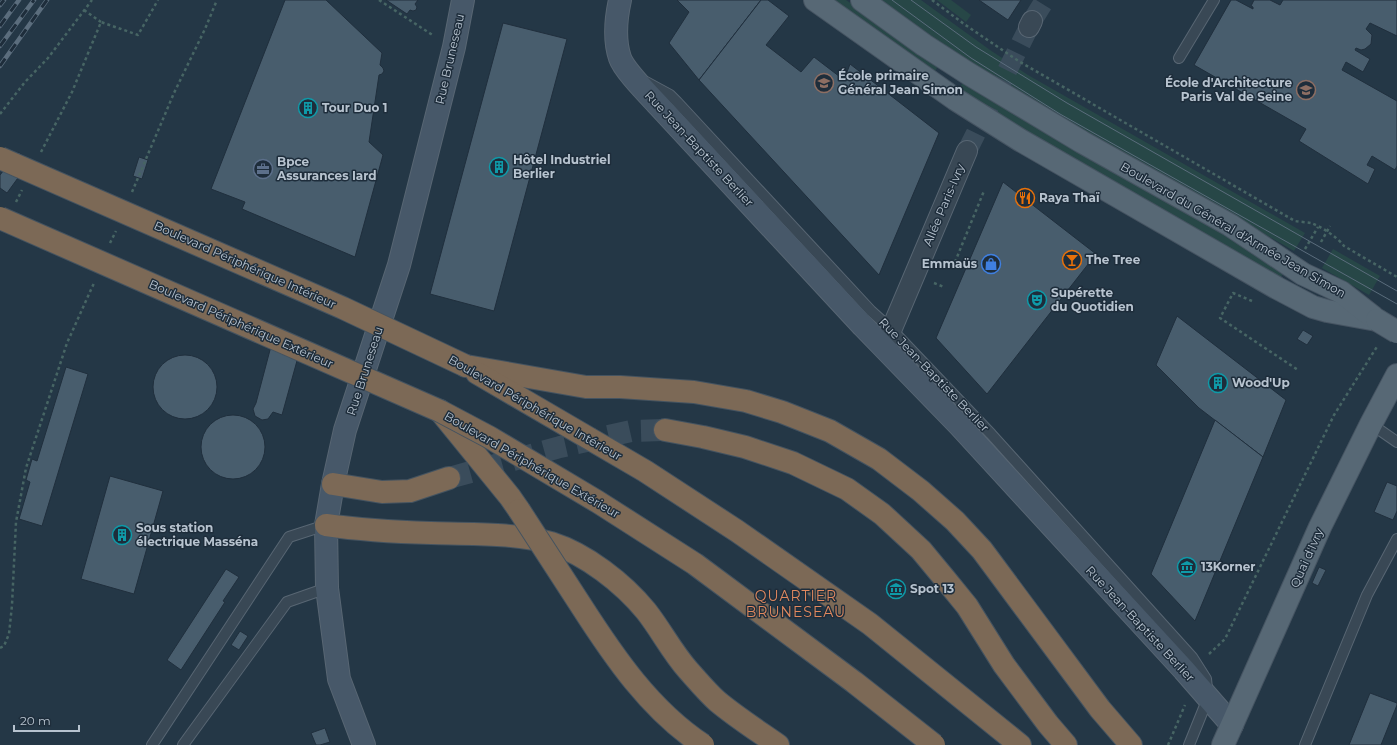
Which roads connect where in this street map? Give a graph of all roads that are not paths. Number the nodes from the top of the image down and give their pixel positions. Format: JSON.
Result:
{"nodes":[{"id":1,"x":463,"y":0,"type":"edge"},
{"id":2,"x":620,"y":0,"type":"edge"},
{"id":3,"x":815,"y":0,"type":"edge"},
{"id":4,"x":862,"y":0,"type":"edge"},
{"id":5,"x":1214,"y":0,"type":"edge"},
{"id":6,"x":1179,"y":58,"type":"dead end"},
{"id":7,"x":966,"y":151,"type":"tunnel mouth"},
{"id":8,"x":0,"y":158,"type":"edge"},
{"id":9,"x":7,"y":211,"type":"edge"},
{"id":10,"x":1377,"y":320,"type":"junction"},
{"id":11,"x":1389,"y":336,"type":"edge"},
{"id":12,"x":887,"y":338,"type":"junction"},
{"id":13,"x":466,"y":366,"type":"junction"},
{"id":14,"x":1397,"y":375,"type":"edge"},
{"id":15,"x":440,"y":412,"type":"junction"},
{"id":16,"x":1371,"y":424,"type":"junction"},
{"id":17,"x":665,"y":430,"type":"tunnel mouth"},
{"id":18,"x":1397,"y":442,"type":"edge"},
{"id":19,"x":449,"y":478,"type":"tunnel mouth"},
{"id":20,"x":333,"y":484,"type":"junction"},
{"id":21,"x":326,"y":525,"type":"junction"},
{"id":22,"x":1397,"y":539,"type":"edge"},
{"id":23,"x":327,"y":588,"type":"junction"},
{"id":24,"x":1208,"y":698,"type":"junction"},
{"id":25,"x":1232,"y":725,"type":"junction"},
{"id":26,"x":152,"y":745,"type":"edge"},
{"id":27,"x":183,"y":745,"type":"edge"},
{"id":28,"x":364,"y":745,"type":"edge"},
{"id":29,"x":703,"y":745,"type":"edge"},
{"id":30,"x":778,"y":745,"type":"edge"},
{"id":31,"x":934,"y":745,"type":"edge"},
{"id":32,"x":1020,"y":745,"type":"edge"},
{"id":33,"x":1066,"y":745,"type":"edge"},
{"id":34,"x":1131,"y":745,"type":"edge"},
{"id":35,"x":1189,"y":745,"type":"edge"},
{"id":36,"x":1223,"y":745,"type":"edge"},
{"id":37,"x":1305,"y":745,"type":"edge"}],
"edges":[{"from":1,"to":20,"type":"main road","name":"Rue Bruneseau"},
{"from":2,"to":12,"type":"main road","name":"Rue Jean-Baptiste Berlier"},
{"from":3,"to":10,"type":"main road","name":"Boulevard du Général d'Armée Jean Simon"},
{"from":4,"to":10,"type":"main road","name":"Boulevard du Général d'Armée Jean Simon"},
{"from":5,"to":6,"type":"lane"},
{"from":7,"to":12,"type":"street","name":"Allée Paris-Ivry"},
{"from":8,"to":13,"type":"highway","name":"Boulevard Périphérique Intérieur","bridge":true},
{"from":9,"to":15,"type":"highway","name":"Boulevard Périphérique Extérieur","bridge":true},
{"from":10,"to":11,"type":"main road","bridge":true},
{"from":12,"to":24,"type":"main road","name":"Rue Jean-Baptiste Berlier"},
{"from":13,"to":32,"type":"highway","name":"Boulevard Périphérique Intérieur"},
{"from":13,"to":34,"type":"highway"},
{"from":14,"to":16,"type":"main road","name":"Quai d'Ivry"},
{"from":15,"to":29,"type":"highway","bridge":true},
{"from":15,"to":31,"type":"highway","name":"Boulevard Périphérique Extérieur","bridge":true},
{"from":16,"to":18,"type":"lane"},
{"from":16,"to":25,"type":"main road","name":"Quai d'Ivry"},
{"from":17,"to":33,"type":"highway"},
{"from":19,"to":20,"type":"highway"},
{"from":20,"to":21,"type":"main road","name":"Rue Bruneseau"},
{"from":21,"to":23,"type":"main road","name":"Rue Bruneseau"},
{"from":21,"to":26,"type":"lane"},
{"from":21,"to":30,"type":"highway"},
{"from":22,"to":37,"type":"lane"},
{"from":23,"to":27,"type":"lane"},
{"from":23,"to":28,"type":"main road","name":"Rue Bruneseau"},
{"from":24,"to":25,"type":"main road","name":"Rue Jean-Baptiste Berlier"},
{"from":24,"to":35,"type":"lane"},
{"from":25,"to":36,"type":"main road","name":"Quai d'Ivry"}]}
